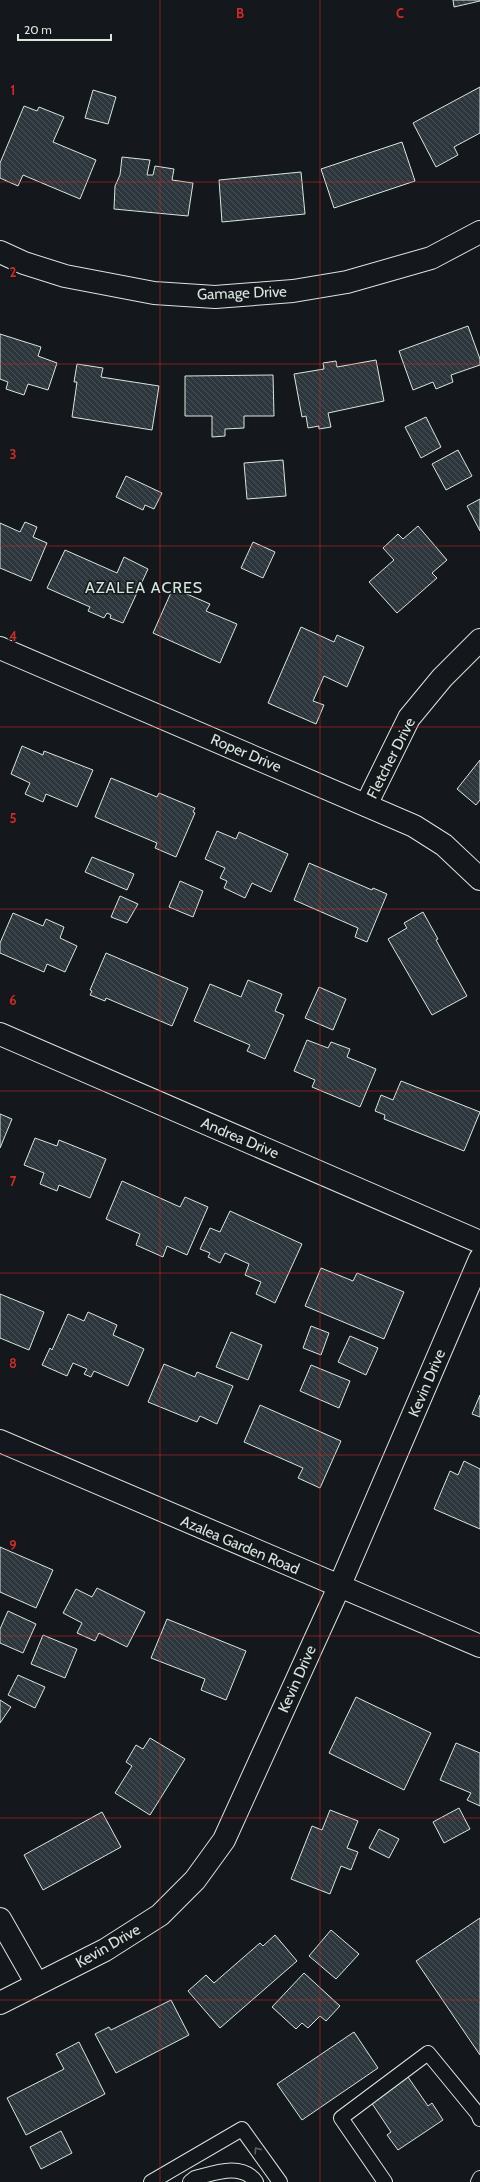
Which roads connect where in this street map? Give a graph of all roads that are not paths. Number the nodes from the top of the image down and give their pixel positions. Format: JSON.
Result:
{"nodes":[{"id":1,"x":480,"y":232,"type":"edge"},
{"id":2,"x":0,"y":252,"type":"edge"},
{"id":3,"x":480,"y":640,"type":"edge"},
{"id":4,"x":0,"y":648,"type":"edge"},
{"id":5,"x":366,"y":805,"type":"junction"},
{"id":6,"x":480,"y":879,"type":"edge"},
{"id":7,"x":0,"y":1034,"type":"edge"},
{"id":8,"x":480,"y":1242,"type":"edge"},
{"id":9,"x":480,"y":1259,"type":"edge"},
{"id":10,"x":0,"y":1441,"type":"edge"},
{"id":11,"x":339,"y":1587,"type":"junction"},
{"id":12,"x":480,"y":1646,"type":"edge"},
{"id":13,"x":0,"y":1918,"type":"edge"},
{"id":14,"x":37,"y":1984,"type":"junction"},
{"id":15,"x":0,"y":2003,"type":"edge"},
{"id":16,"x":480,"y":2119,"type":"edge"},
{"id":17,"x":480,"y":2178,"type":"edge"},
{"id":18,"x":151,"y":2182,"type":"edge"},
{"id":19,"x":190,"y":2182,"type":"edge"},
{"id":20,"x":256,"y":2182,"type":"edge"},
{"id":21,"x":280,"y":2182,"type":"edge"},
{"id":22,"x":385,"y":2182,"type":"edge"},
{"id":23,"x":478,"y":2182,"type":"edge"}],
"edges":[{"from":1,"to":2,"type":"street","name":"Gamage Drive"},
{"from":3,"to":5,"type":"street","name":"Fletcher Drive"},
{"from":4,"to":5,"type":"street","name":"Roper Drive"},
{"from":5,"to":6,"type":"street","name":"Roper Drive"},
{"from":7,"to":8,"type":"street","name":"Andrea Drive"},
{"from":9,"to":11,"type":"street","name":"Kevin Drive"},
{"from":10,"to":11,"type":"street","name":"Azalea Garden Road"},
{"from":11,"to":12,"type":"street","name":"Azalea Garden Road"},
{"from":11,"to":14,"type":"street","name":"Kevin Drive"},
{"from":13,"to":14,"type":"street"},
{"from":14,"to":15,"type":"street","name":"Kevin Drive"},
{"from":16,"to":22,"type":"lane"},
{"from":17,"to":23,"type":"lane"},
{"from":21,"to":18,"type":"lane","one_way":true},
{"from":19,"to":20,"type":"lane"}]}
